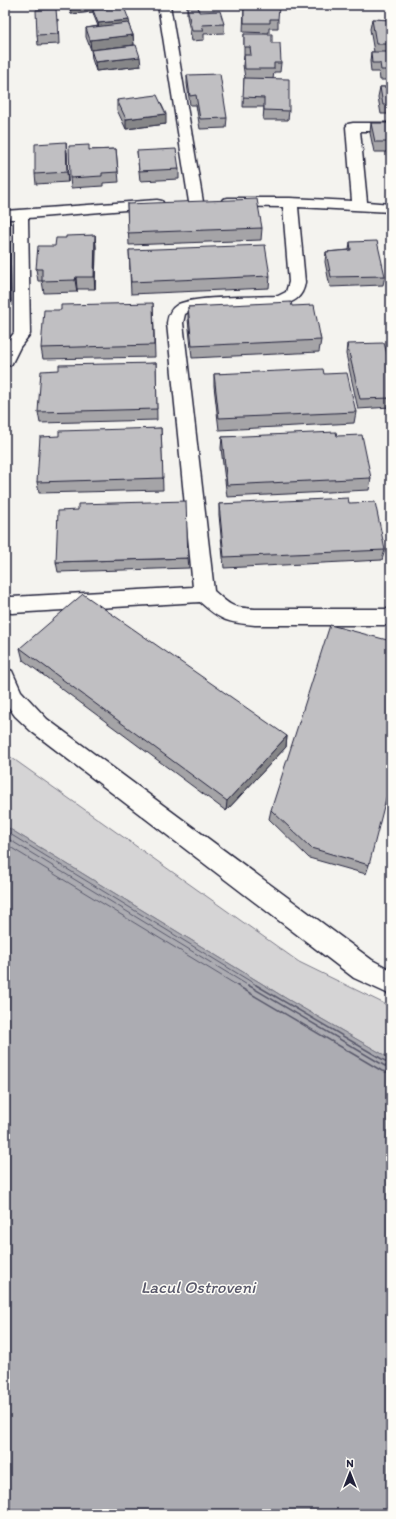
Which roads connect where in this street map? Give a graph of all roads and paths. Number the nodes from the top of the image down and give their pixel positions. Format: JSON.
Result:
{"nodes":[{"id":1,"x":164,"y":5,"type":"edge"},
{"id":2,"x":391,"y":127,"type":"edge"},
{"id":3,"x":196,"y":202,"type":"junction"},
{"id":4,"x":290,"y":202,"type":"junction"},
{"id":5,"x":360,"y":206,"type":"junction"},
{"id":6,"x":391,"y":208,"type":"edge"},
{"id":7,"x":21,"y":214,"type":"junction"},
{"id":8,"x":5,"y":215,"type":"edge"},
{"id":9,"x":5,"y":361,"type":"edge"},
{"id":10,"x":204,"y":594,"type":"junction"},
{"id":11,"x":5,"y":604,"type":"edge"},
{"id":12,"x":391,"y":617,"type":"edge"},
{"id":13,"x":5,"y":677,"type":"edge"},
{"id":14,"x":391,"y":983,"type":"edge"}],
"edges":[{"from":1,"to":3,"type":"street"},
{"from":2,"to":5,"type":"street"},
{"from":3,"to":4,"type":"street"},
{"from":3,"to":7,"type":"street"},
{"from":4,"to":5,"type":"street"},
{"from":4,"to":10,"type":"street"},
{"from":5,"to":6,"type":"street"},
{"from":7,"to":8,"type":"street"},
{"from":7,"to":9,"type":"street"},
{"from":10,"to":11,"type":"street"},
{"from":10,"to":12,"type":"street"},
{"from":13,"to":14,"type":"street"}]}
